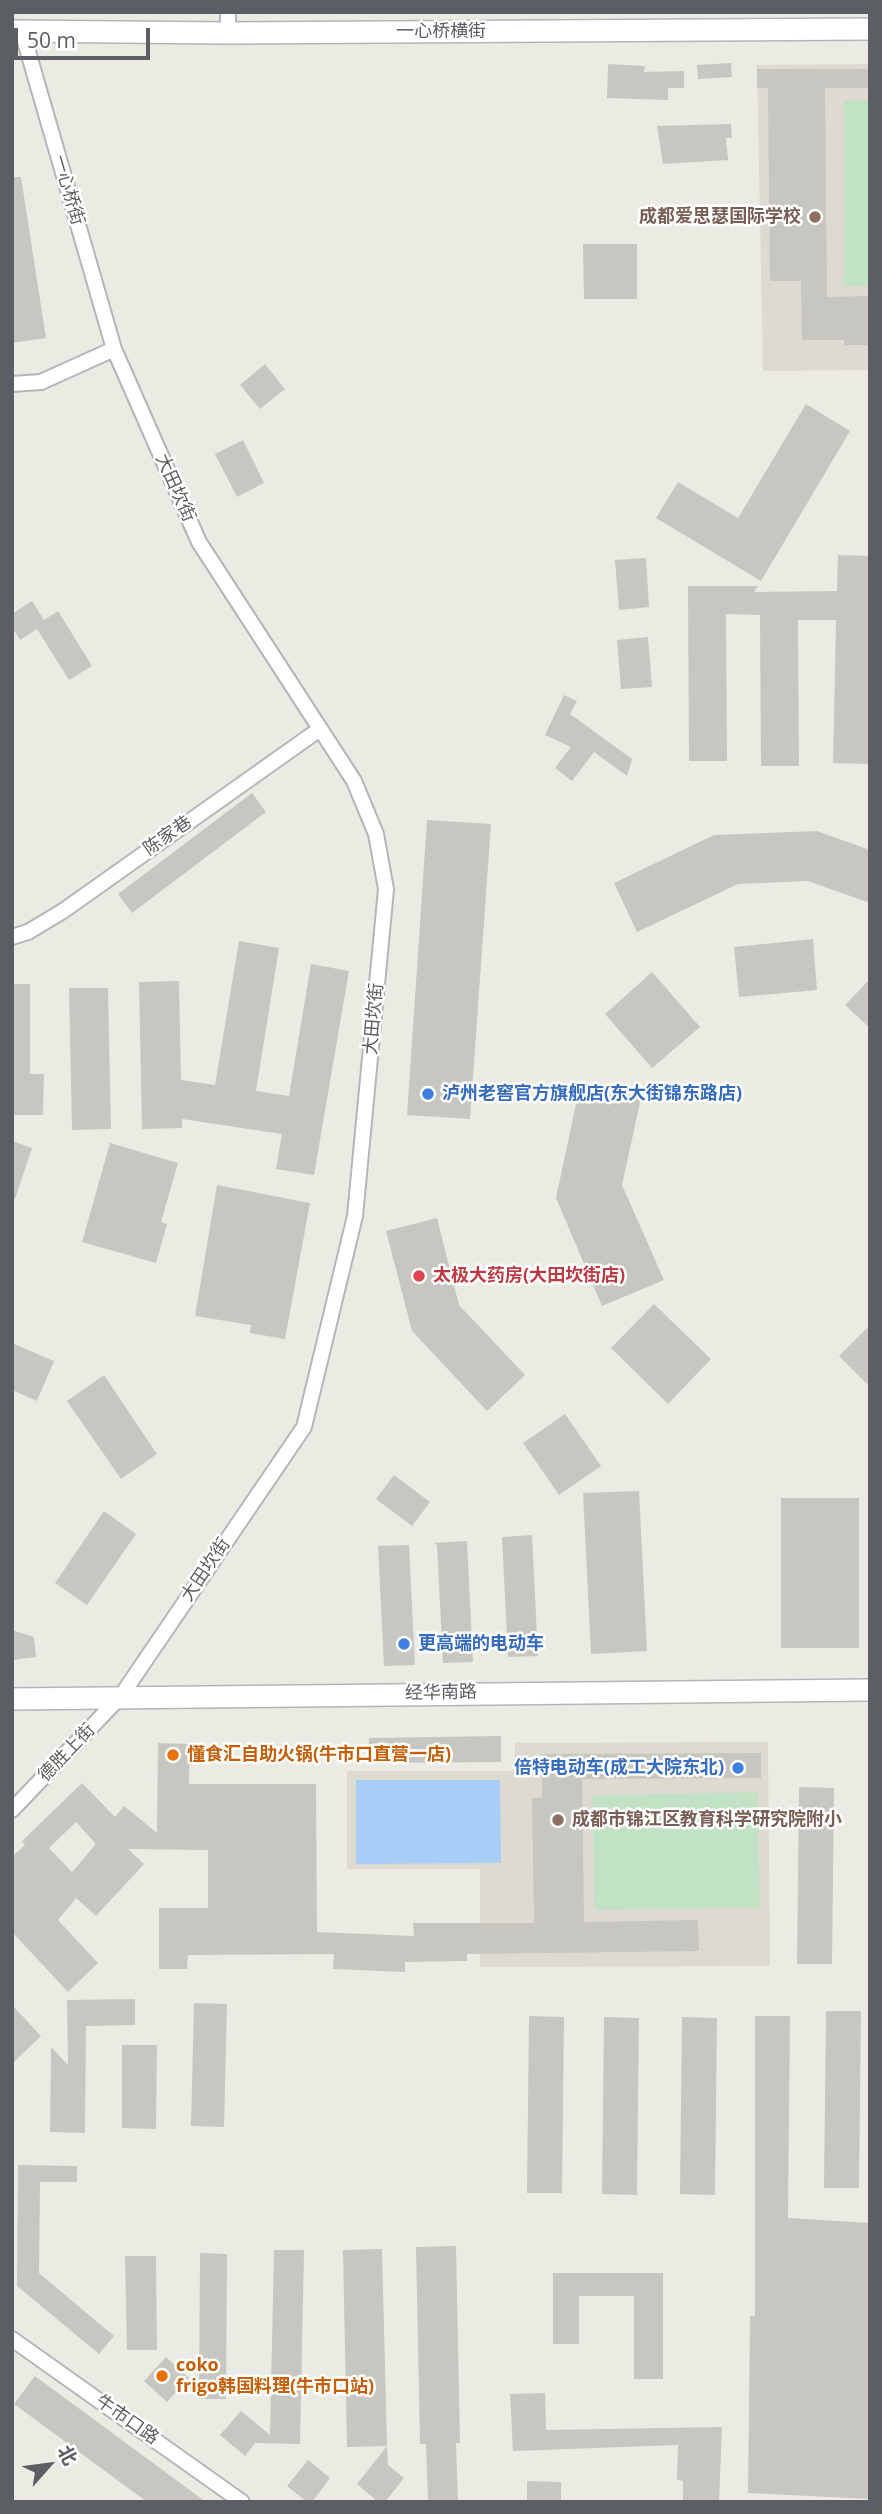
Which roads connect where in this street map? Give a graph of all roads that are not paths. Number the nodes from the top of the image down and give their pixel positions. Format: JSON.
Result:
{"nodes":[{"id":1,"x":228,"y":22,"type":"edge"},
{"id":2,"x":870,"y":29,"type":"edge"},
{"id":3,"x":17,"y":31,"type":"edge"},
{"id":4,"x":114,"y":349,"type":"junction"},
{"id":5,"x":12,"y":384,"type":"edge"},
{"id":6,"x":320,"y":729,"type":"junction"},
{"id":7,"x":12,"y":937,"type":"edge"},
{"id":8,"x":870,"y":1690,"type":"edge"},
{"id":9,"x":121,"y":1696,"type":"junction"},
{"id":10,"x":12,"y":1699,"type":"edge"},
{"id":11,"x":12,"y":1811,"type":"edge"},
{"id":12,"x":12,"y":2339,"type":"edge"},
{"id":13,"x":242,"y":2502,"type":"edge"}],
"edges":[{"from":1,"to":2,"type":"street","name":"一心桥横街"},
{"from":1,"to":3,"type":"street","name":"一心桥横街"},
{"from":3,"to":4,"type":"street","name":"一心桥街"},
{"from":4,"to":5,"type":"street"},
{"from":4,"to":6,"type":"street","name":"大田坎街"},
{"from":6,"to":7,"type":"street","name":"陈家巷"},
{"from":6,"to":9,"type":"street","name":"大田坎街"},
{"from":8,"to":9,"type":"street","name":"经华南路"},
{"from":9,"to":10,"type":"street","name":"经华南路"},
{"from":9,"to":11,"type":"street","name":"德胜上街"},
{"from":12,"to":13,"type":"street","name":"牛市口路"}]}
